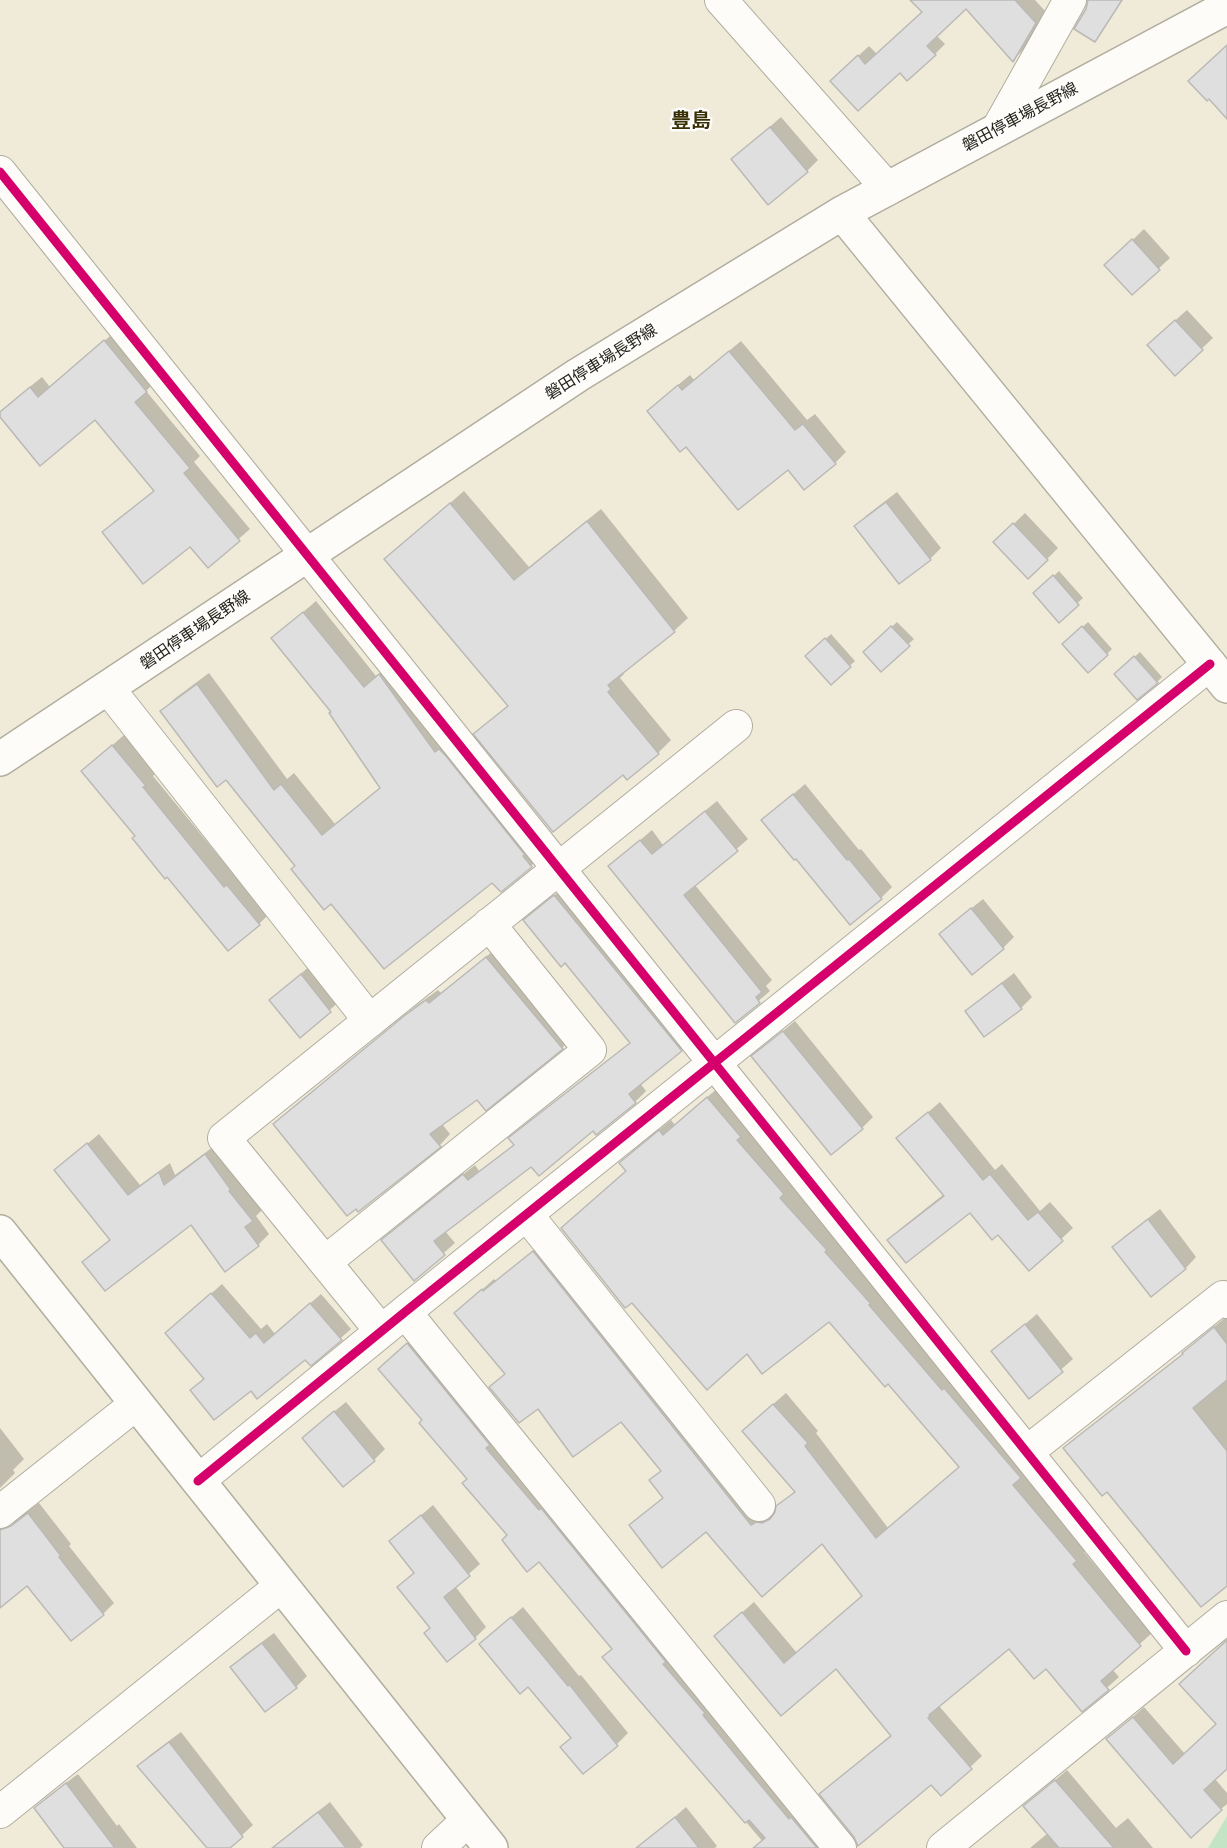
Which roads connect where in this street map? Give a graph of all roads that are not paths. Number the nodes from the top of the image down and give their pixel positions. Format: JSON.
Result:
{"nodes":[{"id":1,"x":721,"y":0,"type":"edge"},
{"id":2,"x":1070,"y":0,"type":"edge"},
{"id":3,"x":1212,"y":7,"type":"edge"},
{"id":4,"x":997,"y":130,"type":"junction"},
{"id":5,"x":0,"y":172,"type":"edge"},
{"id":6,"x":888,"y":189,"type":"junction"},
{"id":7,"x":842,"y":213,"type":"junction"},
{"id":8,"x":307,"y":555,"type":"junction"},
{"id":9,"x":1218,"y":675,"type":"edge"},
{"id":10,"x":108,"y":688,"type":"junction"},
{"id":11,"x":736,"y":726,"type":"dead end"},
{"id":12,"x":0,"y":759,"type":"edge"},
{"id":13,"x":558,"y":868,"type":"junction"},
{"id":14,"x":489,"y":924,"type":"junction"},
{"id":15,"x":369,"y":1021,"type":"junction"},
{"id":16,"x":715,"y":1064,"type":"junction"},
{"id":17,"x":527,"y":1215,"type":"junction"},
{"id":18,"x":0,"y":1232,"type":"edge"},
{"id":19,"x":324,"y":1262,"type":"junction"},
{"id":20,"x":1227,"y":1302,"type":"edge"},
{"id":21,"x":393,"y":1322,"type":"junction"},
{"id":22,"x":136,"y":1404,"type":"junction"},
{"id":23,"x":1027,"y":1452,"type":"junction"},
{"id":24,"x":198,"y":1481,"type":"junction"},
{"id":25,"x":759,"y":1505,"type":"dead end"},
{"id":26,"x":0,"y":1512,"type":"edge"},
{"id":27,"x":281,"y":1586,"type":"junction"},
{"id":28,"x":1227,"y":1617,"type":"edge"},
{"id":29,"x":1186,"y":1651,"type":"junction"},
{"id":30,"x":0,"y":1812,"type":"edge"},
{"id":31,"x":468,"y":1820,"type":"junction"},
{"id":32,"x":438,"y":1848,"type":"edge"},
{"id":33,"x":491,"y":1848,"type":"edge"},
{"id":34,"x":840,"y":1848,"type":"edge"},
{"id":35,"x":943,"y":1848,"type":"edge"}],
"edges":[{"from":1,"to":6,"type":"street"},
{"from":2,"to":4,"type":"street"},
{"from":3,"to":4,"type":"main road","name":"磐田停車場長野線"},
{"from":4,"to":6,"type":"main road","name":"磐田停車場長野線"},
{"from":5,"to":8,"type":"street"},
{"from":6,"to":7,"type":"main road","name":"磐田停車場長野線"},
{"from":7,"to":8,"type":"main road","name":"磐田停車場長野線"},
{"from":7,"to":9,"type":"main road"},
{"from":8,"to":10,"type":"main road","name":"磐田停車場長野線"},
{"from":8,"to":13,"type":"street"},
{"from":9,"to":16,"type":"street"},
{"from":10,"to":12,"type":"main road","name":"磐田停車場長野線"},
{"from":10,"to":15,"type":"street"},
{"from":11,"to":13,"type":"street"},
{"from":13,"to":14,"type":"street"},
{"from":13,"to":16,"type":"street"},
{"from":14,"to":15,"type":"street"},
{"from":14,"to":19,"type":"street"},
{"from":15,"to":19,"type":"street"},
{"from":16,"to":17,"type":"street"},
{"from":16,"to":23,"type":"street"},
{"from":17,"to":21,"type":"street"},
{"from":17,"to":25,"type":"street"},
{"from":18,"to":22,"type":"main road"},
{"from":19,"to":21,"type":"street"},
{"from":20,"to":23,"type":"street"},
{"from":21,"to":24,"type":"street"},
{"from":21,"to":34,"type":"street"},
{"from":22,"to":24,"type":"main road"},
{"from":22,"to":26,"type":"street"},
{"from":23,"to":29,"type":"street"},
{"from":24,"to":27,"type":"main road"},
{"from":27,"to":30,"type":"street"},
{"from":27,"to":31,"type":"main road"},
{"from":28,"to":29,"type":"street"},
{"from":29,"to":35,"type":"street"},
{"from":31,"to":32,"type":"street"},
{"from":31,"to":33,"type":"main road"}]}
